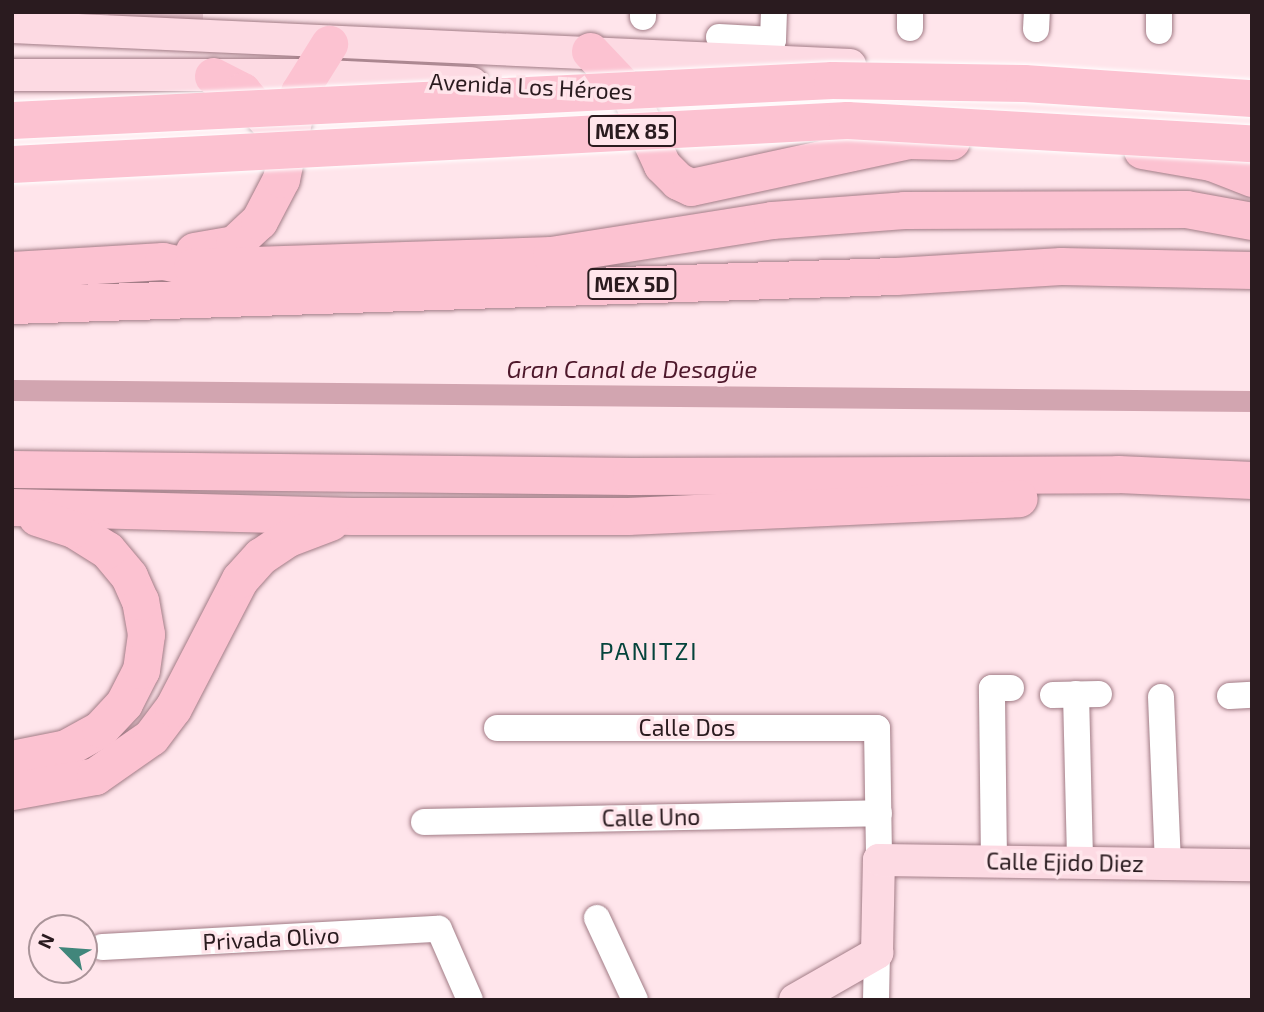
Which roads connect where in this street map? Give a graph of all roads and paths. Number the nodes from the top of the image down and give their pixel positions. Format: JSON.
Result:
{"nodes":[{"id":1,"x":774,"y":12,"type":"edge"},
{"id":2,"x":12,"y":27,"type":"edge"},
{"id":3,"x":719,"y":37,"type":"dead end"},
{"id":4,"x":329,"y":44,"type":"junction"},
{"id":5,"x":590,"y":51,"type":"junction"},
{"id":6,"x":1048,"y":72,"type":"junction"},
{"id":7,"x":12,"y":75,"type":"edge"},
{"id":8,"x":306,"y":75,"type":"junction"},
{"id":9,"x":213,"y":76,"type":"junction"},
{"id":10,"x":1252,"y":85,"type":"edge"},
{"id":11,"x":628,"y":91,"type":"junction"},
{"id":12,"x":720,"y":94,"type":"junction"},
{"id":13,"x":1252,"y":98,"type":"edge"},
{"id":14,"x":12,"y":120,"type":"edge"},
{"id":15,"x":1252,"y":143,"type":"edge"},
{"id":16,"x":12,"y":164,"type":"edge"},
{"id":17,"x":284,"y":165,"type":"junction"},
{"id":18,"x":1252,"y":178,"type":"edge"},
{"id":19,"x":704,"y":217,"type":"junction"},
{"id":20,"x":1252,"y":221,"type":"edge"},
{"id":21,"x":163,"y":261,"type":"junction"},
{"id":22,"x":12,"y":270,"type":"edge"},
{"id":23,"x":1252,"y":270,"type":"edge"},
{"id":24,"x":12,"y":305,"type":"edge"},
{"id":25,"x":12,"y":469,"type":"edge"},
{"id":26,"x":1118,"y":474,"type":"junction"},
{"id":27,"x":1252,"y":480,"type":"edge"},
{"id":28,"x":12,"y":508,"type":"edge"},
{"id":29,"x":352,"y":516,"type":"junction"},
{"id":30,"x":1011,"y":688,"type":"dead end"},
{"id":31,"x":1076,"y":694,"type":"dead end"},
{"id":32,"x":1161,"y":697,"type":"dead end"},
{"id":33,"x":497,"y":728,"type":"dead end"},
{"id":34,"x":12,"y":759,"type":"edge"},
{"id":35,"x":12,"y":791,"type":"edge"},
{"id":36,"x":879,"y":813,"type":"junction"},
{"id":37,"x":424,"y":822,"type":"dead end"},
{"id":38,"x":879,"y":860,"type":"junction"},
{"id":39,"x":994,"y":861,"type":"junction"},
{"id":40,"x":1080,"y":862,"type":"junction"},
{"id":41,"x":1168,"y":864,"type":"junction"},
{"id":42,"x":1252,"y":865,"type":"edge"},
{"id":43,"x":597,"y":918,"type":"dead end"},
{"id":44,"x":103,"y":947,"type":"dead end"},
{"id":45,"x":877,"y":953,"type":"junction"},
{"id":46,"x":470,"y":1000,"type":"edge"},
{"id":47,"x":635,"y":1000,"type":"edge"},
{"id":48,"x":795,"y":1000,"type":"edge"},
{"id":49,"x":876,"y":1000,"type":"edge"}],
"edges":[{"from":1,"to":3,"type":"street"},
{"from":2,"to":4,"type":"main road","name":"Avenida Los Héroes"},
{"from":4,"to":5,"type":"main road","name":"Avenida Los Héroes"},
{"from":4,"to":8,"type":"highway"},
{"from":5,"to":6,"type":"main road","name":"Avenida Los Héroes"},
{"from":5,"to":11,"type":"highway"},
{"from":6,"to":10,"type":"main road","name":"Avenida Los Héroes"},
{"from":6,"to":12,"type":"main road","name":"Avenida Los Héroes"},
{"from":7,"to":9,"type":"main road","name":"Avenida Los Héroes"},
{"from":8,"to":9,"type":"main road","name":"Avenida Los Héroes"},
{"from":8,"to":11,"type":"main road","name":"Avenida Los Héroes"},
{"from":8,"to":17,"type":"highway"},
{"from":9,"to":17,"type":"highway"},
{"from":11,"to":12,"type":"main road","name":"Avenida Los Héroes"},
{"from":11,"to":19,"type":"highway"},
{"from":12,"to":19,"type":"highway"},
{"from":13,"to":14,"type":"highway","number":"MEX 85","bridge":true},
{"from":15,"to":16,"type":"highway","number":"MEX 85","bridge":true},
{"from":17,"to":21,"type":"highway"},
{"from":18,"to":19,"type":"highway"},
{"from":19,"to":20,"type":"highway"},
{"from":19,"to":21,"type":"highway"},
{"from":21,"to":22,"type":"highway"},
{"from":23,"to":24,"type":"highway","number":"MEX 5D"},
{"from":25,"to":26,"type":"highway"},
{"from":26,"to":27,"type":"highway"},
{"from":26,"to":29,"type":"highway"},
{"from":28,"to":29,"type":"highway"},
{"from":28,"to":34,"type":"highway"},
{"from":29,"to":35,"type":"highway"},
{"from":30,"to":39,"type":"street"},
{"from":31,"to":40,"type":"street"},
{"from":32,"to":41,"type":"street"},
{"from":33,"to":36,"type":"street","name":"Calle Dos"},
{"from":36,"to":37,"type":"street","name":"Calle Uno"},
{"from":36,"to":38,"type":"street"},
{"from":38,"to":39,"type":"main road","name":"Calle Ejido Diez"},
{"from":38,"to":45,"type":"main road"},
{"from":39,"to":40,"type":"main road","name":"Calle Ejido Diez"},
{"from":40,"to":41,"type":"main road","name":"Calle Ejido Diez"},
{"from":41,"to":42,"type":"main road","name":"Calle Ejido Diez"},
{"from":43,"to":47,"type":"street"},
{"from":44,"to":46,"type":"street","name":"Privada Olivo"},
{"from":45,"to":48,"type":"main road"},
{"from":45,"to":49,"type":"street"}]}
